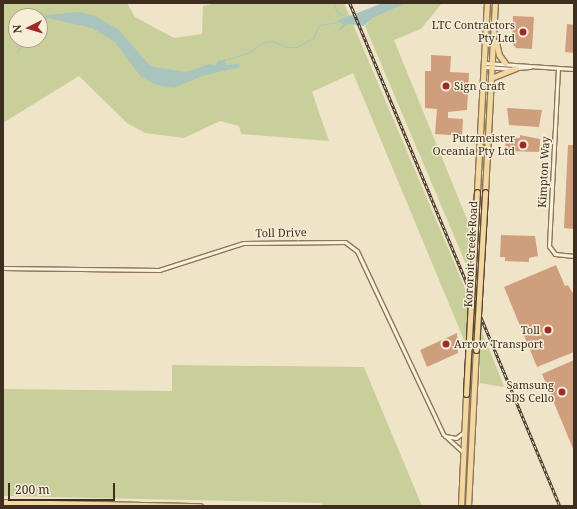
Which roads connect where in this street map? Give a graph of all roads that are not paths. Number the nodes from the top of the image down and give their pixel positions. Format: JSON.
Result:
{"nodes":[{"id":1,"x":487,"y":3,"type":"edge"},
{"id":2,"x":495,"y":3,"type":"edge"},
{"id":3,"x":495,"y":29,"type":"junction"},
{"id":4,"x":504,"y":63,"type":"junction"},
{"id":5,"x":484,"y":65,"type":"junction"},
{"id":6,"x":492,"y":65,"type":"junction"},
{"id":7,"x":538,"y":67,"type":"junction"},
{"id":8,"x":516,"y":68,"type":"junction"},
{"id":9,"x":558,"y":68,"type":"junction"},
{"id":10,"x":574,"y":69,"type":"edge"},
{"id":11,"x":491,"y":78,"type":"junction"},
{"id":12,"x":574,"y":256,"type":"edge"},
{"id":13,"x":3,"y":268,"type":"edge"},
{"id":14,"x":465,"y":428,"type":"junction"},
{"id":15,"x":443,"y":434,"type":"junction"},
{"id":16,"x":463,"y":460,"type":"junction"},
{"id":17,"x":3,"y":502,"type":"edge"},
{"id":18,"x":200,"y":506,"type":"edge"},
{"id":19,"x":461,"y":506,"type":"edge"},
{"id":20,"x":468,"y":506,"type":"edge"}],
"edges":[{"from":1,"to":5,"type":"main road","name":"Kororoit Creek Road"},
{"from":2,"to":3,"type":"main road","name":"Kororoit Creek Road"},
{"from":3,"to":4,"type":"main road"},
{"from":3,"to":6,"type":"main road","name":"Kororoit Creek Road"},
{"from":4,"to":6,"type":"street"},
{"from":4,"to":7,"type":"street"},
{"from":5,"to":6,"type":"street"},
{"from":5,"to":14,"type":"main road","name":"Kororoit Creek Road","bridge":true},
{"from":6,"to":8,"type":"street"},
{"from":6,"to":11,"type":"main road","name":"Kororoit Creek Road"},
{"from":7,"to":8,"type":"street"},
{"from":7,"to":9,"type":"street"},
{"from":8,"to":11,"type":"main road"},
{"from":9,"to":10,"type":"street"},
{"from":9,"to":12,"type":"street","name":"Kimpton Way"},
{"from":11,"to":20,"type":"main road","name":"Kororoit Creek Road","bridge":true},
{"from":13,"to":15,"type":"street","name":"Toll Drive"},
{"from":14,"to":15,"type":"street"},
{"from":14,"to":16,"type":"main road","name":"Kororoit Creek Road"},
{"from":15,"to":16,"type":"street","name":"Toll Drive"},
{"from":16,"to":19,"type":"main road","name":"Kororoit Creek Road"},
{"from":17,"to":18,"type":"main road"}]}
